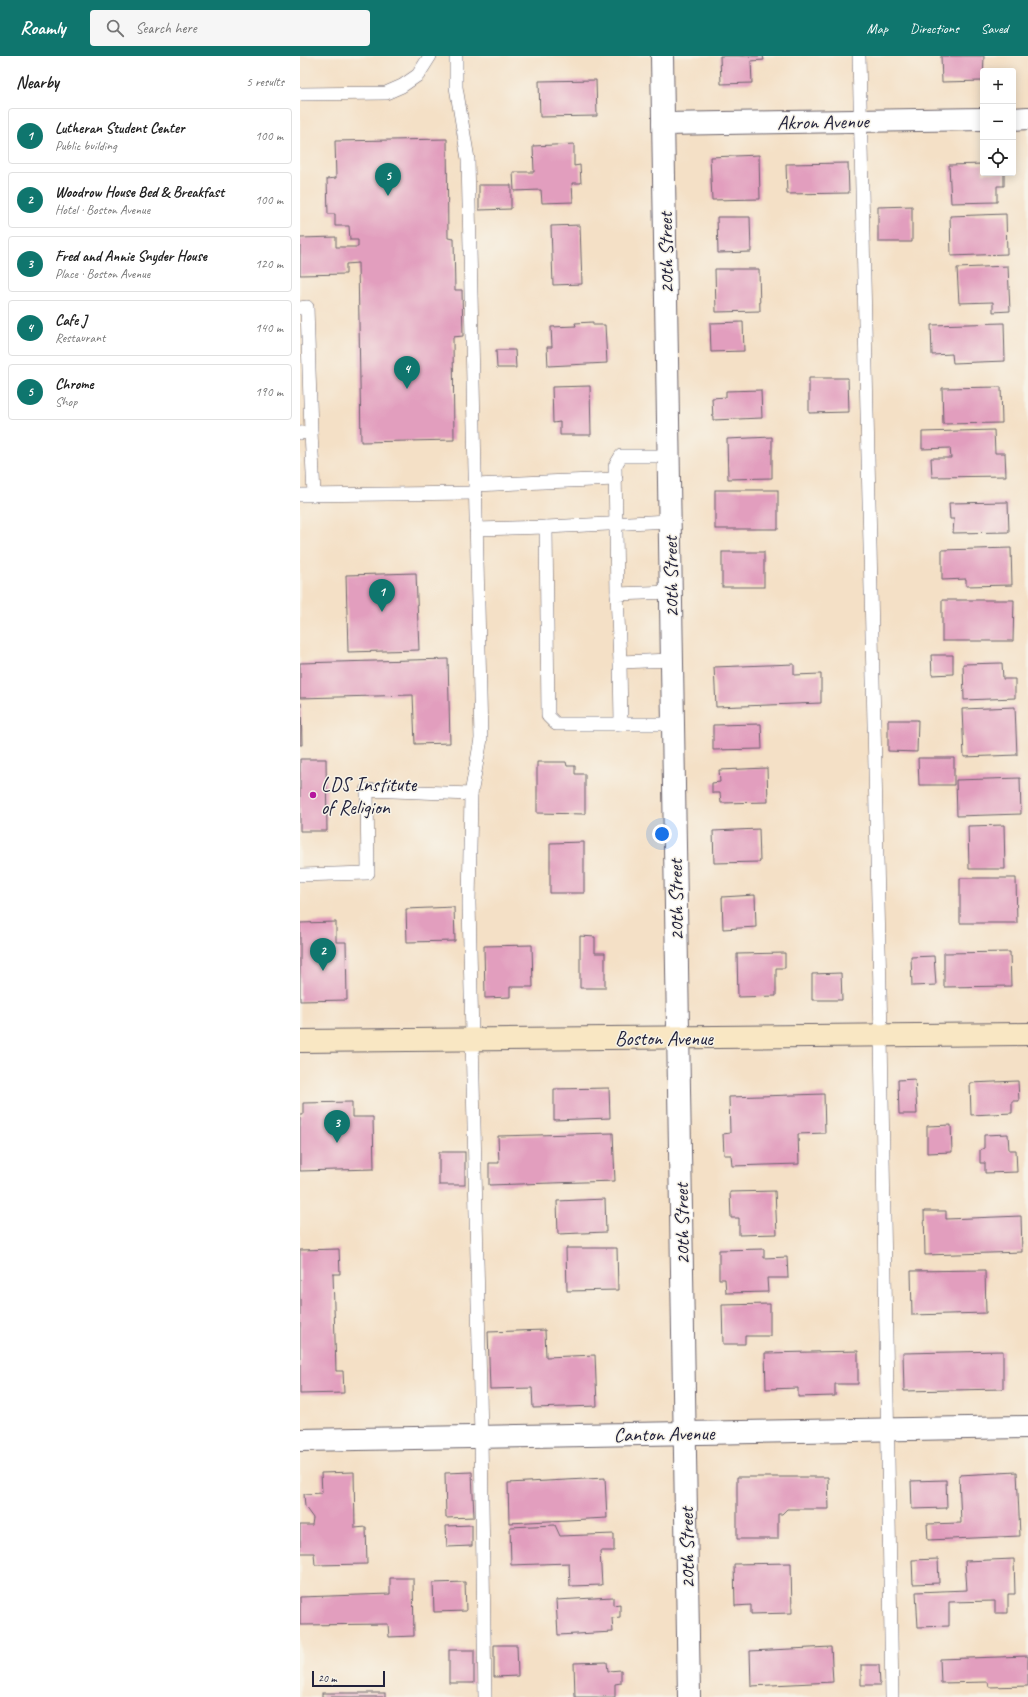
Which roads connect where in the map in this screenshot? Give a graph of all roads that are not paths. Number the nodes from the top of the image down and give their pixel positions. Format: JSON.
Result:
{"nodes":[{"id":1,"x":430,"y":56,"type":"edge"},
{"id":2,"x":456,"y":56,"type":"edge"},
{"id":3,"x":662,"y":56,"type":"edge"},
{"id":4,"x":859,"y":56,"type":"edge"},
{"id":5,"x":300,"y":94,"type":"edge"},
{"id":6,"x":1028,"y":118,"type":"edge"},
{"id":7,"x":980,"y":119,"type":"edge"},
{"id":8,"x":1016,"y":119,"type":"edge"},
{"id":9,"x":860,"y":121,"type":"junction"},
{"id":10,"x":663,"y":124,"type":"junction"},
{"id":11,"x":300,"y":308,"type":"edge"},
{"id":12,"x":306,"y":433,"type":"edge"},
{"id":13,"x":669,"y":456,"type":"junction"},
{"id":14,"x":616,"y":479,"type":"junction"},
{"id":15,"x":476,"y":489,"type":"junction"},
{"id":16,"x":300,"y":495,"type":"edge"},
{"id":17,"x":314,"y":495,"type":"junction"},
{"id":18,"x":670,"y":521,"type":"junction"},
{"id":19,"x":616,"y":524,"type":"junction"},
{"id":20,"x":546,"y":527,"type":"junction"},
{"id":21,"x":476,"y":529,"type":"junction"},
{"id":22,"x":671,"y":592,"type":"junction"},
{"id":23,"x":617,"y":594,"type":"junction"},
{"id":24,"x":672,"y":660,"type":"junction"},
{"id":25,"x":620,"y":662,"type":"junction"},
{"id":26,"x":622,"y":724,"type":"junction"},
{"id":27,"x":674,"y":724,"type":"junction"},
{"id":28,"x":471,"y":794,"type":"junction"},
{"id":29,"x":300,"y":875,"type":"edge"},
{"id":30,"x":1028,"y":1034,"type":"edge"},
{"id":31,"x":881,"y":1036,"type":"junction"},
{"id":32,"x":471,"y":1038,"type":"junction"},
{"id":33,"x":679,"y":1038,"type":"junction"},
{"id":34,"x":300,"y":1041,"type":"edge"},
{"id":35,"x":1028,"y":1427,"type":"edge"},
{"id":36,"x":888,"y":1430,"type":"junction"},
{"id":37,"x":685,"y":1434,"type":"junction"},
{"id":38,"x":481,"y":1437,"type":"junction"},
{"id":39,"x":300,"y":1440,"type":"edge"},
{"id":40,"x":485,"y":1697,"type":"edge"},
{"id":41,"x":689,"y":1697,"type":"edge"},
{"id":42,"x":892,"y":1697,"type":"edge"}],
"edges":[{"from":1,"to":5,"type":"lane"},
{"from":2,"to":15,"type":"lane"},
{"from":3,"to":10,"type":"street","name":"20th Street"},
{"from":4,"to":9,"type":"lane"},
{"from":6,"to":8,"type":"street"},
{"from":7,"to":9,"type":"street","name":"Akron Avenue"},
{"from":9,"to":10,"type":"street","name":"Akron Avenue"},
{"from":9,"to":31,"type":"lane"},
{"from":10,"to":13,"type":"street","name":"20th Street"},
{"from":11,"to":12,"type":"lane"},
{"from":12,"to":17,"type":"lane"},
{"from":13,"to":14,"type":"lane"},
{"from":13,"to":18,"type":"street","name":"20th Street"},
{"from":14,"to":15,"type":"lane"},
{"from":14,"to":19,"type":"lane"},
{"from":15,"to":17,"type":"lane"},
{"from":15,"to":21,"type":"lane"},
{"from":16,"to":17,"type":"lane"},
{"from":18,"to":19,"type":"lane"},
{"from":18,"to":22,"type":"street","name":"20th Street"},
{"from":19,"to":20,"type":"lane"},
{"from":19,"to":23,"type":"lane"},
{"from":20,"to":21,"type":"lane"},
{"from":20,"to":26,"type":"lane"},
{"from":21,"to":28,"type":"lane"},
{"from":22,"to":23,"type":"lane"},
{"from":22,"to":24,"type":"street","name":"20th Street"},
{"from":23,"to":25,"type":"lane"},
{"from":24,"to":25,"type":"lane"},
{"from":24,"to":27,"type":"street","name":"20th Street"},
{"from":25,"to":26,"type":"lane"},
{"from":26,"to":27,"type":"lane"},
{"from":27,"to":33,"type":"street","name":"20th Street"},
{"from":28,"to":29,"type":"lane"},
{"from":28,"to":32,"type":"lane"},
{"from":30,"to":31,"type":"street","name":"Boston Avenue"},
{"from":31,"to":33,"type":"street","name":"Boston Avenue"},
{"from":31,"to":36,"type":"lane"},
{"from":32,"to":33,"type":"street","name":"Boston Avenue"},
{"from":32,"to":34,"type":"street","name":"Boston Avenue"},
{"from":32,"to":38,"type":"lane"},
{"from":33,"to":37,"type":"street","name":"20th Street"},
{"from":35,"to":36,"type":"street","name":"Canton Avenue"},
{"from":36,"to":37,"type":"street","name":"Canton Avenue"},
{"from":36,"to":42,"type":"lane"},
{"from":37,"to":38,"type":"street","name":"Canton Avenue"},
{"from":37,"to":41,"type":"street","name":"20th Street"},
{"from":38,"to":39,"type":"street","name":"Canton Avenue"},
{"from":38,"to":40,"type":"lane"}]}
